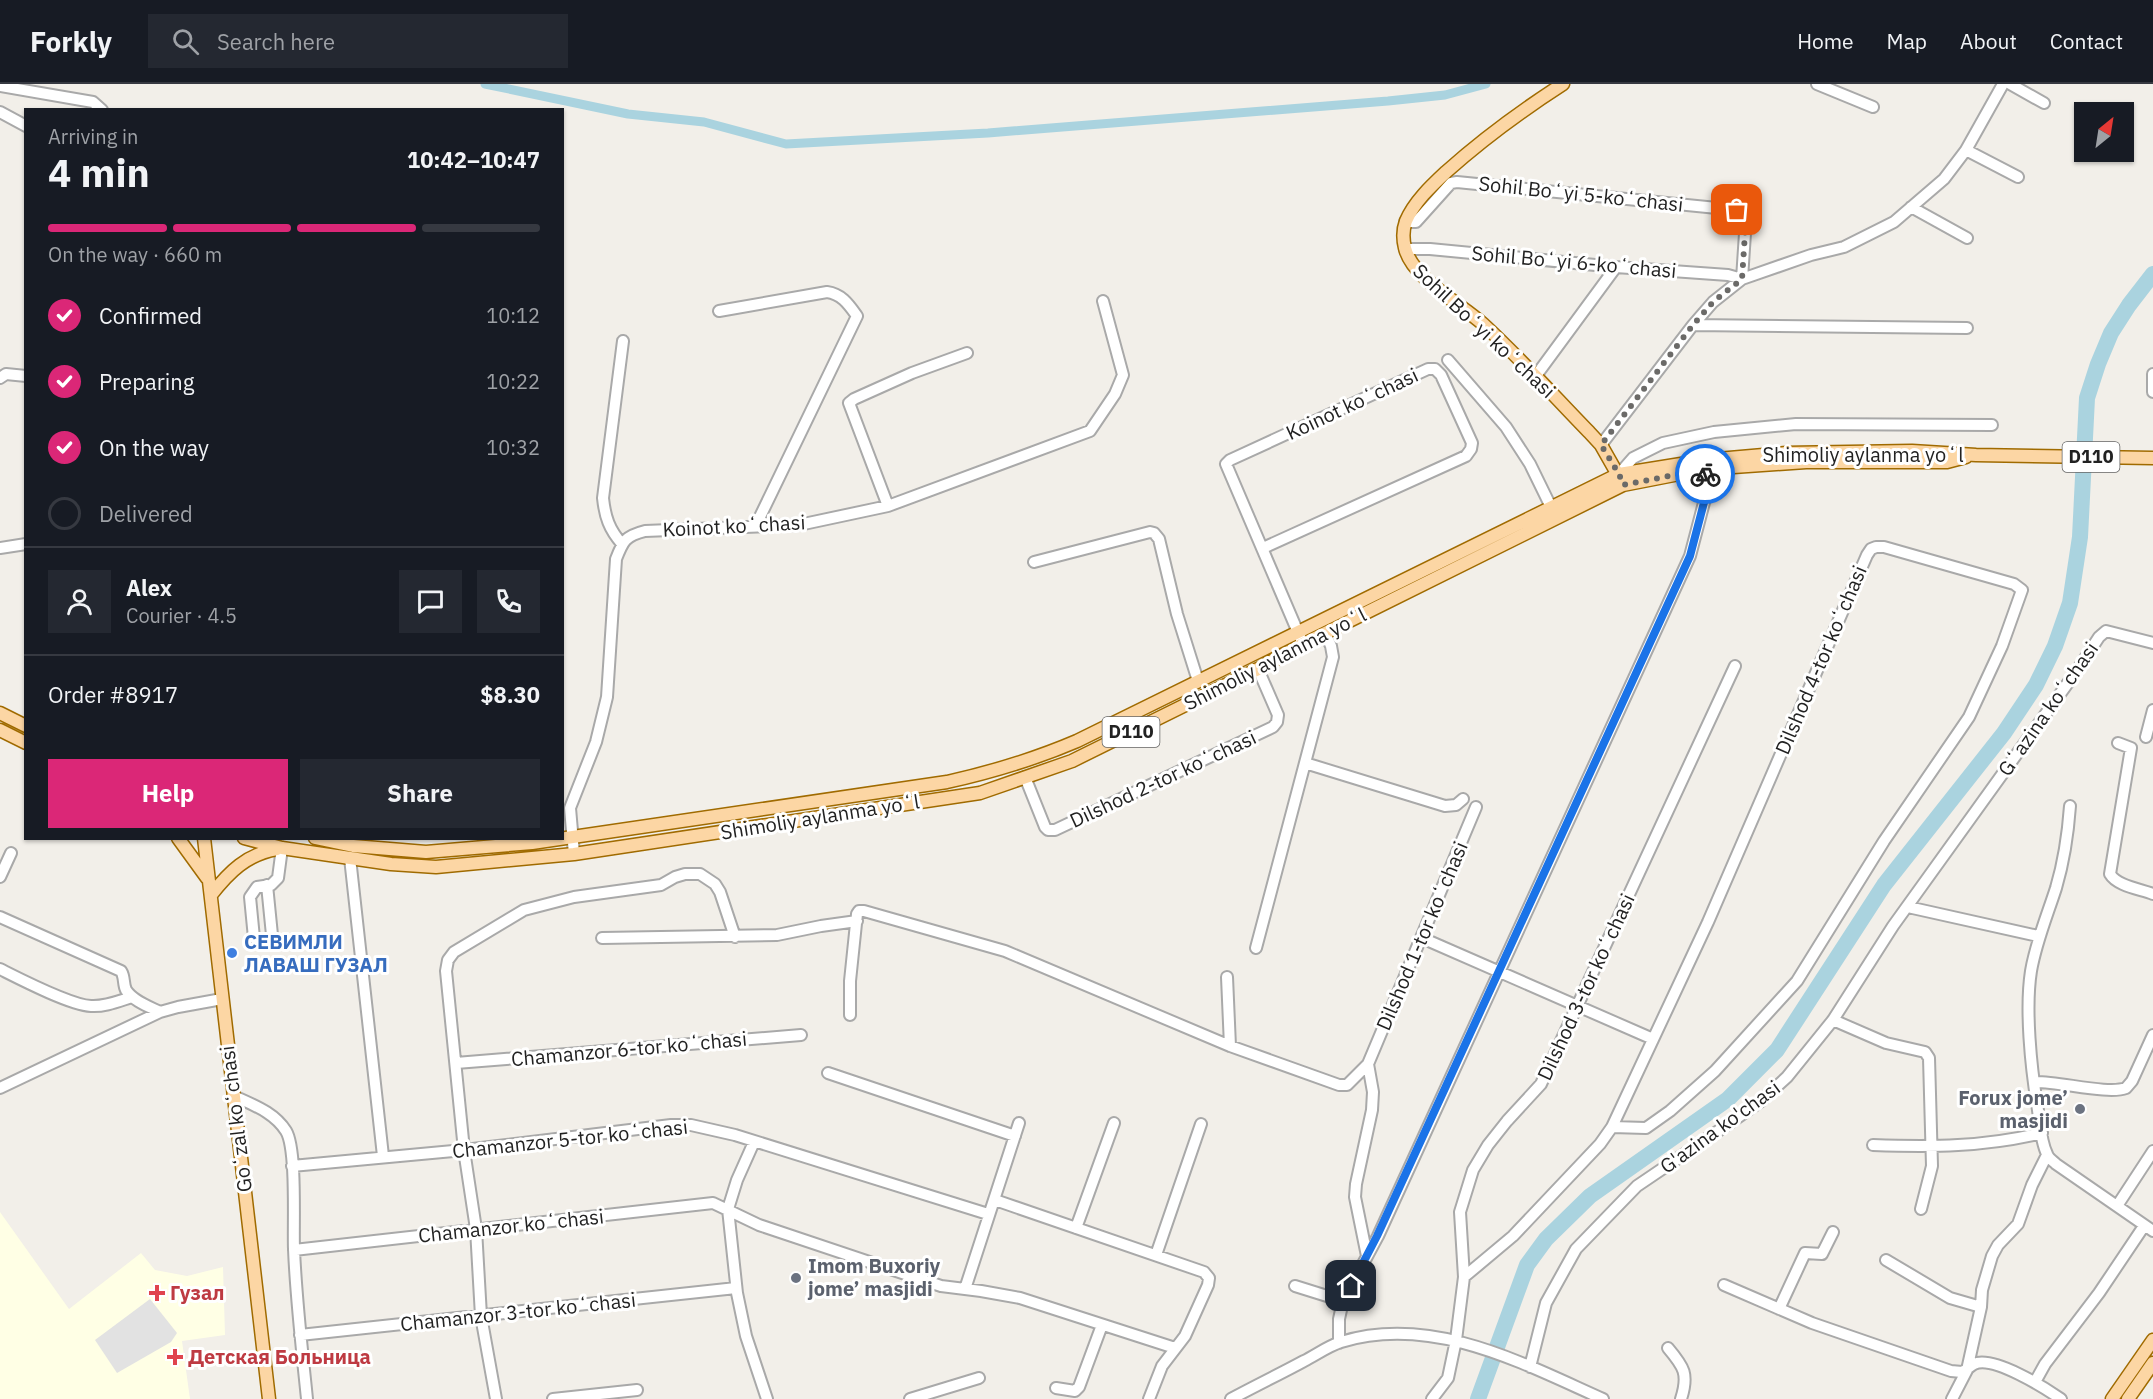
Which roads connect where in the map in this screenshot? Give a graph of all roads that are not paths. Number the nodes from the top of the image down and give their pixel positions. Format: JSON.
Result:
{"nodes":[{"id":1,"x":1563,"y":84,"type":"edge"},
{"id":2,"x":1817,"y":84,"type":"edge"},
{"id":3,"x":2003,"y":84,"type":"edge"},
{"id":4,"x":2010,"y":84,"type":"edge"},
{"id":5,"x":0,"y":86,"type":"edge"},
{"id":6,"x":2044,"y":103,"type":"dead end"},
{"id":7,"x":1873,"y":107,"type":"dead end"},
{"id":8,"x":100,"y":108,"type":"edge"},
{"id":9,"x":0,"y":112,"type":"edge"},
{"id":10,"x":24,"y":125,"type":"edge"},
{"id":11,"x":1966,"y":150,"type":"junction"},
{"id":12,"x":2018,"y":177,"type":"dead end"},
{"id":13,"x":1911,"y":207,"type":"junction"},
{"id":14,"x":1405,"y":222,"type":"junction"},
{"id":15,"x":1966,"y":238,"type":"dead end"},
{"id":16,"x":1405,"y":249,"type":"junction"},
{"id":17,"x":1616,"y":267,"type":"junction"},
{"id":18,"x":1742,"y":279,"type":"junction"},
{"id":19,"x":1103,"y":301,"type":"dead end"},
{"id":20,"x":719,"y":311,"type":"dead end"},
{"id":21,"x":1693,"y":325,"type":"junction"},
{"id":22,"x":1967,"y":328,"type":"dead end"},
{"id":23,"x":623,"y":341,"type":"dead end"},
{"id":24,"x":968,"y":352,"type":"dead end"},
{"id":25,"x":1448,"y":360,"type":"dead end"},
{"id":26,"x":2153,"y":374,"type":"edge"},
{"id":27,"x":24,"y":376,"type":"edge"},
{"id":28,"x":1535,"y":376,"type":"junction"},
{"id":29,"x":0,"y":378,"type":"edge"},
{"id":30,"x":2153,"y":392,"type":"edge"},
{"id":31,"x":1992,"y":425,"type":"dead end"},
{"id":32,"x":1601,"y":445,"type":"junction"},
{"id":33,"x":1976,"y":455,"type":"junction"},
{"id":34,"x":2153,"y":458,"type":"edge"},
{"id":35,"x":1705,"y":469,"type":"junction"},
{"id":36,"x":1621,"y":479,"type":"junction"},
{"id":37,"x":888,"y":506,"type":"junction"},
{"id":38,"x":1551,"y":507,"type":"junction"},
{"id":39,"x":756,"y":525,"type":"junction"},
{"id":40,"x":24,"y":544,"type":"edge"},
{"id":41,"x":622,"y":544,"type":"junction"},
{"id":42,"x":0,"y":548,"type":"edge"},
{"id":43,"x":1263,"y":549,"type":"junction"},
{"id":44,"x":1034,"y":562,"type":"dead end"},
{"id":45,"x":1297,"y":632,"type":"junction"},
{"id":46,"x":1325,"y":633,"type":"junction"},
{"id":47,"x":2153,"y":643,"type":"edge"},
{"id":48,"x":1303,"y":644,"type":"junction"},
{"id":49,"x":1735,"y":666,"type":"dead end"},
{"id":50,"x":1258,"y":669,"type":"junction"},
{"id":51,"x":1198,"y":681,"type":"junction"},
{"id":52,"x":2153,"y":710,"type":"edge"},
{"id":53,"x":0,"y":713,"type":"edge"},
{"id":54,"x":24,"y":725,"type":"edge"},
{"id":55,"x":0,"y":730,"type":"edge"},
{"id":56,"x":2146,"y":737,"type":"dead end"},
{"id":57,"x":24,"y":741,"type":"edge"},
{"id":58,"x":2118,"y":743,"type":"dead end"},
{"id":59,"x":1305,"y":763,"type":"junction"},
{"id":60,"x":1025,"y":777,"type":"junction"},
{"id":61,"x":871,"y":793,"type":"junction"},
{"id":62,"x":1463,"y":799,"type":"dead end"},
{"id":63,"x":1984,"y":799,"type":"joint"},
{"id":64,"x":2070,"y":806,"type":"dead end"},
{"id":65,"x":1476,"y":807,"type":"dead end"},
{"id":66,"x":876,"y":809,"type":"junction"},
{"id":67,"x":566,"y":811,"type":"edge"},
{"id":68,"x":571,"y":838,"type":"junction"},
{"id":69,"x":564,"y":839,"type":"edge"},
{"id":70,"x":179,"y":840,"type":"edge"},
{"id":71,"x":204,"y":840,"type":"edge"},
{"id":72,"x":252,"y":840,"type":"edge"},
{"id":73,"x":324,"y":840,"type":"edge"},
{"id":74,"x":535,"y":841,"type":"edge"},
{"id":75,"x":282,"y":848,"type":"junction"},
{"id":76,"x":10,"y":853,"type":"dead end"},
{"id":77,"x":573,"y":854,"type":"junction"},
{"id":78,"x":350,"y":858,"type":"junction"},
{"id":79,"x":0,"y":878,"type":"edge"},
{"id":80,"x":209,"y":881,"type":"junction"},
{"id":81,"x":267,"y":885,"type":"junction"},
{"id":82,"x":2153,"y":894,"type":"edge"},
{"id":83,"x":211,"y":895,"type":"junction"},
{"id":84,"x":1908,"y":907,"type":"junction"},
{"id":85,"x":0,"y":917,"type":"edge"},
{"id":86,"x":856,"y":921,"type":"junction"},
{"id":87,"x":272,"y":935,"type":"dead end"},
{"id":88,"x":2038,"y":936,"type":"junction"},
{"id":89,"x":735,"y":937,"type":"junction"},
{"id":90,"x":255,"y":938,"type":"dead end"},
{"id":91,"x":602,"y":938,"type":"dead end"},
{"id":92,"x":1422,"y":938,"type":"junction"},
{"id":93,"x":1256,"y":948,"type":"dead end"},
{"id":94,"x":0,"y":969,"type":"edge"},
{"id":95,"x":1499,"y":971,"type":"junction"},
{"id":96,"x":1227,"y":976,"type":"dead end"},
{"id":97,"x":132,"y":997,"type":"junction"},
{"id":98,"x":222,"y":999,"type":"junction"},
{"id":99,"x":1578,"y":1005,"type":"junction"},
{"id":100,"x":160,"y":1012,"type":"junction"},
{"id":101,"x":850,"y":1015,"type":"dead end"},
{"id":102,"x":1833,"y":1020,"type":"junction"},
{"id":103,"x":801,"y":1035,"type":"dead end"},
{"id":104,"x":2153,"y":1035,"type":"edge"},
{"id":105,"x":1653,"y":1039,"type":"junction"},
{"id":106,"x":1230,"y":1046,"type":"junction"},
{"id":107,"x":456,"y":1063,"type":"junction"},
{"id":108,"x":1368,"y":1064,"type":"junction"},
{"id":109,"x":828,"y":1074,"type":"dead end"},
{"id":110,"x":2034,"y":1082,"type":"junction"},
{"id":111,"x":0,"y":1088,"type":"edge"},
{"id":112,"x":234,"y":1096,"type":"junction"},
{"id":113,"x":1019,"y":1123,"type":"dead end"},
{"id":114,"x":1114,"y":1123,"type":"dead end"},
{"id":115,"x":1201,"y":1124,"type":"dead end"},
{"id":116,"x":1612,"y":1127,"type":"junction"},
{"id":117,"x":2042,"y":1133,"type":"junction"},
{"id":118,"x":1015,"y":1136,"type":"junction"},
{"id":119,"x":754,"y":1142,"type":"junction"},
{"id":120,"x":1874,"y":1145,"type":"dead end"},
{"id":121,"x":1932,"y":1147,"type":"junction"},
{"id":122,"x":464,"y":1150,"type":"junction"},
{"id":123,"x":2153,"y":1151,"type":"edge"},
{"id":124,"x":2047,"y":1155,"type":"junction"},
{"id":125,"x":383,"y":1156,"type":"junction"},
{"id":126,"x":292,"y":1166,"type":"junction"},
{"id":127,"x":995,"y":1200,"type":"junction"},
{"id":128,"x":2117,"y":1206,"type":"junction"},
{"id":129,"x":728,"y":1209,"type":"junction"},
{"id":130,"x":1921,"y":1209,"type":"dead end"},
{"id":131,"x":988,"y":1214,"type":"junction"},
{"id":132,"x":1076,"y":1228,"type":"junction"},
{"id":133,"x":2149,"y":1228,"type":"edge"},
{"id":134,"x":476,"y":1229,"type":"junction"},
{"id":135,"x":1833,"y":1232,"type":"dead end"},
{"id":136,"x":294,"y":1250,"type":"junction"},
{"id":137,"x":1156,"y":1255,"type":"junction"},
{"id":138,"x":1367,"y":1256,"type":"junction"},
{"id":139,"x":1886,"y":1260,"type":"dead end"},
{"id":140,"x":1464,"y":1277,"type":"junction"},
{"id":141,"x":1724,"y":1285,"type":"dead end"},
{"id":142,"x":1295,"y":1286,"type":"dead end"},
{"id":143,"x":736,"y":1288,"type":"junction"},
{"id":144,"x":965,"y":1289,"type":"junction"},
{"id":145,"x":1343,"y":1301,"type":"junction"},
{"id":146,"x":1981,"y":1307,"type":"junction"},
{"id":147,"x":1779,"y":1309,"type":"junction"},
{"id":148,"x":482,"y":1316,"type":"junction"},
{"id":149,"x":1102,"y":1325,"type":"junction"},
{"id":150,"x":300,"y":1335,"type":"junction"},
{"id":151,"x":1456,"y":1340,"type":"junction"},
{"id":152,"x":2153,"y":1340,"type":"edge"},
{"id":153,"x":1339,"y":1342,"type":"junction"},
{"id":154,"x":1175,"y":1348,"type":"junction"},
{"id":155,"x":1668,"y":1348,"type":"dead end"},
{"id":156,"x":2153,"y":1363,"type":"edge"},
{"id":157,"x":1530,"y":1367,"type":"junction"},
{"id":158,"x":1967,"y":1370,"type":"junction"},
{"id":159,"x":979,"y":1378,"type":"dead end"},
{"id":160,"x":2035,"y":1382,"type":"junction"},
{"id":161,"x":1056,"y":1388,"type":"dead end"},
{"id":162,"x":637,"y":1390,"type":"dead end"},
{"id":163,"x":269,"y":1399,"type":"edge"},
{"id":164,"x":307,"y":1399,"type":"edge"},
{"id":165,"x":496,"y":1399,"type":"edge"},
{"id":166,"x":553,"y":1399,"type":"edge"},
{"id":167,"x":767,"y":1399,"type":"edge"},
{"id":168,"x":910,"y":1399,"type":"edge"},
{"id":169,"x":1149,"y":1399,"type":"edge"},
{"id":170,"x":1231,"y":1399,"type":"edge"},
{"id":171,"x":1432,"y":1399,"type":"edge"},
{"id":172,"x":1603,"y":1399,"type":"edge"},
{"id":173,"x":1681,"y":1399,"type":"edge"},
{"id":174,"x":1952,"y":1399,"type":"edge"},
{"id":175,"x":2061,"y":1399,"type":"edge"},
{"id":176,"x":2112,"y":1399,"type":"edge"},
{"id":177,"x":2128,"y":1399,"type":"edge"}],
"edges":[{"from":1,"to":14,"type":"main road"},
{"from":2,"to":7,"type":"street"},
{"from":3,"to":11,"type":"street"},
{"from":4,"to":6,"type":"street"},
{"from":5,"to":8,"type":"street"},
{"from":9,"to":10,"type":"street"},
{"from":11,"to":12,"type":"street"},
{"from":11,"to":13,"type":"street"},
{"from":13,"to":15,"type":"street"},
{"from":13,"to":18,"type":"street"},
{"from":14,"to":16,"type":"main road","name":"Sohil Boʻyi koʻchasi"},
{"from":14,"to":18,"type":"street","name":"Sohil Boʻyi 5-koʻchasi"},
{"from":16,"to":17,"type":"street","name":"Sohil Boʻyi 6-koʻchasi"},
{"from":16,"to":28,"type":"main road","name":"Sohil Boʻyi koʻchasi"},
{"from":17,"to":18,"type":"street","name":"Sohil Boʻyi 6-koʻchasi"},
{"from":17,"to":28,"type":"street"},
{"from":18,"to":21,"type":"street"},
{"from":19,"to":37,"type":"street","name":"Koinot koʻchasi"},
{"from":20,"to":39,"type":"street"},
{"from":21,"to":22,"type":"street"},
{"from":21,"to":32,"type":"street"},
{"from":23,"to":41,"type":"street"},
{"from":24,"to":37,"type":"street"},
{"from":25,"to":38,"type":"street"},
{"from":26,"to":30,"type":"street"},
{"from":27,"to":29,"type":"street"},
{"from":28,"to":32,"type":"main road","name":"Sohil Boʻyi koʻchasi"},
{"from":31,"to":36,"type":"street"},
{"from":32,"to":36,"type":"main road","name":"Sohil Boʻyi koʻchasi"},
{"from":33,"to":34,"type":"main road","name":"Shimoliy aylanma yoʻl","number":"D110"},
{"from":33,"to":35,"type":"main road","name":"Shimoliy aylanma yoʻl","number":"D110"},
{"from":33,"to":36,"type":"main road","name":"Shimoliy aylanma yoʻl","number":"D110"},
{"from":35,"to":36,"type":"main road","name":"Shimoliy aylanma yoʻl","number":"D110"},
{"from":35,"to":95,"type":"street"},
{"from":36,"to":38,"type":"main road","name":"Shimoliy aylanma yoʻl","number":"D110"},
{"from":36,"to":46,"type":"main road","name":"Shimoliy aylanma yoʻl","number":"D110"},
{"from":37,"to":39,"type":"street","name":"Koinot koʻchasi"},
{"from":38,"to":45,"type":"main road","name":"Shimoliy aylanma yoʻl","number":"D110"},
{"from":39,"to":41,"type":"street","name":"Koinot koʻchasi"},
{"from":40,"to":42,"type":"street"},
{"from":41,"to":67,"type":"street"},
{"from":43,"to":43,"type":"street","name":"Koinot koʻchasi"},
{"from":43,"to":45,"type":"street","name":"Koinot koʻchasi"},
{"from":44,"to":51,"type":"street"},
{"from":45,"to":48,"type":"street","name":"Koinot koʻchasi"},
{"from":45,"to":51,"type":"main road","name":"Shimoliy aylanma yoʻl","number":"D110"},
{"from":46,"to":48,"type":"main road","name":"Shimoliy aylanma yoʻl","number":"D110"},
{"from":46,"to":59,"type":"street"},
{"from":47,"to":63,"type":"street","name":"Gʻazina koʻchasi"},
{"from":48,"to":50,"type":"main road","name":"Shimoliy aylanma yoʻl","number":"D110"},
{"from":49,"to":99,"type":"street","name":"Dilshod 3-tor koʻchasi"},
{"from":50,"to":60,"type":"main road","name":"Shimoliy aylanma yoʻl","number":"D110"},
{"from":50,"to":60,"type":"street","name":"Dilshod 2-tor koʻchasi"},
{"from":51,"to":61,"type":"main road","name":"Shimoliy aylanma yoʻl","number":"D110"},
{"from":52,"to":56,"type":"street"},
{"from":53,"to":54,"type":"main road"},
{"from":55,"to":57,"type":"main road"},
{"from":58,"to":82,"type":"street"},
{"from":59,"to":62,"type":"street"},
{"from":59,"to":93,"type":"street"},
{"from":60,"to":66,"type":"main road","name":"Shimoliy aylanma yoʻl","number":"D110"},
{"from":61,"to":66,"type":"main road"},
{"from":61,"to":68,"type":"main road","name":"Shimoliy aylanma yoʻl","number":"D110"},
{"from":63,"to":84,"type":"street","name":"G'azina ko'chasi"},
{"from":64,"to":88,"type":"street"},
{"from":65,"to":92,"type":"street","name":"Dilshod 1-tor koʻchasi"},
{"from":66,"to":77,"type":"main road","name":"Shimoliy aylanma yoʻl","number":"D110"},
{"from":67,"to":68,"type":"street"},
{"from":68,"to":69,"type":"main road","name":"Shimoliy aylanma yoʻl","number":"D110"},
{"from":68,"to":77,"type":"street"},
{"from":70,"to":80,"type":"main road"},
{"from":71,"to":80,"type":"main road","name":"Goʻzal koʻchasi"},
{"from":72,"to":75,"type":"main road","name":"Shimoliy aylanma yoʻl","number":"D110"},
{"from":73,"to":74,"type":"main road","name":"Shimoliy aylanma yoʻl","number":"D110"},
{"from":75,"to":78,"type":"main road","name":"Shimoliy aylanma yoʻl","number":"D110"},
{"from":75,"to":81,"type":"street"},
{"from":75,"to":83,"type":"main road"},
{"from":76,"to":79,"type":"street"},
{"from":77,"to":78,"type":"main road","name":"Shimoliy aylanma yoʻl","number":"D110"},
{"from":78,"to":125,"type":"street"},
{"from":80,"to":83,"type":"main road","name":"Goʻzal koʻchasi"},
{"from":81,"to":87,"type":"street"},
{"from":81,"to":90,"type":"street"},
{"from":83,"to":98,"type":"main road","name":"Goʻzal koʻchasi"},
{"from":84,"to":88,"type":"street"},
{"from":84,"to":102,"type":"street","name":"G'azina ko'chasi"},
{"from":85,"to":97,"type":"street"},
{"from":86,"to":89,"type":"street"},
{"from":86,"to":101,"type":"street"},
{"from":86,"to":106,"type":"street"},
{"from":88,"to":110,"type":"street"},
{"from":89,"to":91,"type":"street"},
{"from":89,"to":107,"type":"street"},
{"from":92,"to":95,"type":"street"},
{"from":92,"to":108,"type":"street","name":"Dilshod 1-tor koʻchasi"},
{"from":94,"to":97,"type":"street"},
{"from":95,"to":99,"type":"street"},
{"from":95,"to":138,"type":"street"},
{"from":96,"to":106,"type":"street"},
{"from":97,"to":100,"type":"street"},
{"from":98,"to":100,"type":"street"},
{"from":98,"to":112,"type":"main road","name":"Goʻzal koʻchasi"},
{"from":99,"to":105,"type":"street"},
{"from":99,"to":140,"type":"street","name":"Dilshod 3-tor koʻchasi"},
{"from":100,"to":111,"type":"street"},
{"from":102,"to":121,"type":"street"},
{"from":102,"to":157,"type":"street","name":"G'azina ko'chasi"},
{"from":103,"to":107,"type":"street","name":"Chamanzor 6-tor koʻchasi"},
{"from":104,"to":110,"type":"street"},
{"from":105,"to":116,"type":"street","name":"Dilshod 4-tor koʻchasi"},
{"from":105,"to":116,"type":"street","name":"Dilshod 4-tor koʻchasi"},
{"from":106,"to":108,"type":"street"},
{"from":107,"to":122,"type":"street"},
{"from":108,"to":138,"type":"street"},
{"from":109,"to":118,"type":"street"},
{"from":110,"to":117,"type":"street"},
{"from":112,"to":126,"type":"street"},
{"from":112,"to":163,"type":"main road","name":"Goʻzal koʻchasi"},
{"from":113,"to":118,"type":"street"},
{"from":114,"to":132,"type":"street"},
{"from":115,"to":137,"type":"street"},
{"from":116,"to":140,"type":"street","name":"Dilshod 4-tor koʻchasi"},
{"from":117,"to":121,"type":"street"},
{"from":117,"to":124,"type":"street"},
{"from":118,"to":127,"type":"street"},
{"from":119,"to":122,"type":"street","name":"Chamanzor 5-tor koʻchasi"},
{"from":119,"to":129,"type":"street"},
{"from":119,"to":131,"type":"street","name":"Chamanzor 5-tor koʻchasi"},
{"from":120,"to":121,"type":"street"},
{"from":121,"to":130,"type":"street"},
{"from":122,"to":125,"type":"street","name":"Chamanzor 5-tor koʻchasi"},
{"from":122,"to":134,"type":"street"},
{"from":123,"to":128,"type":"street"},
{"from":124,"to":128,"type":"street"},
{"from":124,"to":146,"type":"street"},
{"from":125,"to":126,"type":"street","name":"Chamanzor 5-tor koʻchasi"},
{"from":126,"to":136,"type":"street"},
{"from":127,"to":131,"type":"street"},
{"from":127,"to":132,"type":"street"},
{"from":128,"to":133,"type":"street"},
{"from":129,"to":134,"type":"street","name":"Chamanzor koʻchasi"},
{"from":129,"to":143,"type":"street"},
{"from":129,"to":144,"type":"street","name":"Chamanzor koʻchasi"},
{"from":131,"to":144,"type":"street"},
{"from":132,"to":137,"type":"street"},
{"from":133,"to":160,"type":"street"},
{"from":134,"to":136,"type":"street","name":"Chamanzor koʻchasi"},
{"from":134,"to":148,"type":"street"},
{"from":135,"to":147,"type":"street"},
{"from":136,"to":150,"type":"street"},
{"from":137,"to":154,"type":"street"},
{"from":138,"to":145,"type":"street"},
{"from":139,"to":146,"type":"street"},
{"from":140,"to":151,"type":"street","name":"Dilshod 3-tor koʻchasi"},
{"from":141,"to":147,"type":"street"},
{"from":142,"to":145,"type":"street"},
{"from":143,"to":148,"type":"street","name":"Chamanzor 3-tor koʻchasi"},
{"from":143,"to":167,"type":"street"},
{"from":144,"to":149,"type":"street","name":"Chamanzor koʻchasi"},
{"from":145,"to":153,"type":"street"},
{"from":146,"to":158,"type":"street"},
{"from":147,"to":158,"type":"street"},
{"from":148,"to":150,"type":"street","name":"Chamanzor 3-tor koʻchasi"},
{"from":148,"to":165,"type":"street"},
{"from":149,"to":154,"type":"street","name":"Chamanzor koʻchasi"},
{"from":149,"to":161,"type":"street"},
{"from":150,"to":164,"type":"street"},
{"from":151,"to":153,"type":"street"},
{"from":151,"to":157,"type":"street"},
{"from":151,"to":171,"type":"street","name":"Dilshod 3-tor koʻchasi"},
{"from":152,"to":176,"type":"main road"},
{"from":153,"to":170,"type":"street"},
{"from":154,"to":169,"type":"street"},
{"from":155,"to":173,"type":"street"},
{"from":156,"to":177,"type":"main road"},
{"from":157,"to":172,"type":"street"},
{"from":158,"to":160,"type":"street"},
{"from":158,"to":174,"type":"street"},
{"from":159,"to":168,"type":"street"},
{"from":160,"to":175,"type":"street"},
{"from":162,"to":166,"type":"street"}]}
